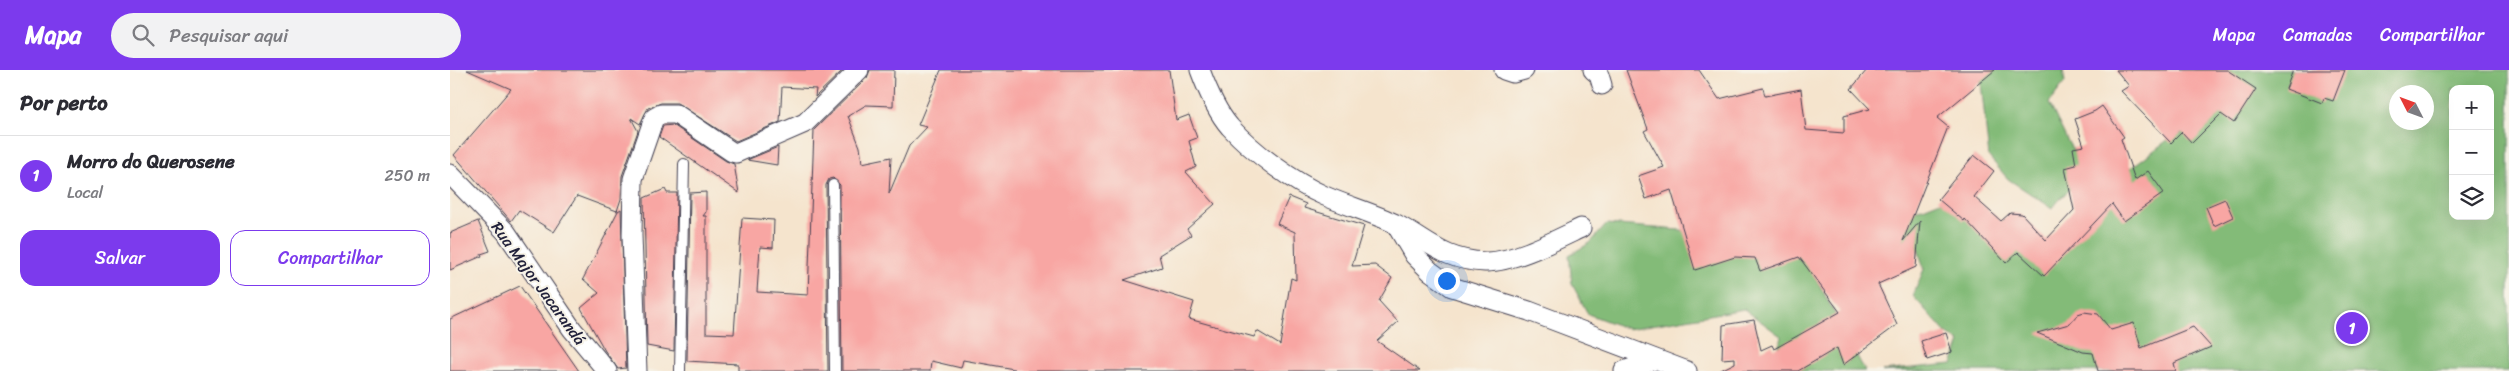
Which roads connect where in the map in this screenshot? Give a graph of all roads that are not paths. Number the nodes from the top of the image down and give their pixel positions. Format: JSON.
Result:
{"nodes":[{"id":1,"x":1200,"y":70,"type":"edge"},
{"id":2,"x":1504,"y":70,"type":"edge"},
{"id":3,"x":1524,"y":70,"type":"edge"},
{"id":4,"x":856,"y":71,"type":"edge"},
{"id":5,"x":684,"y":164,"type":"dead end"},
{"id":6,"x":450,"y":174,"type":"edge"},
{"id":7,"x":833,"y":184,"type":"dead end"},
{"id":8,"x":1396,"y":224,"type":"junction"},
{"id":9,"x":1581,"y":228,"type":"dead end"},
{"id":10,"x":1655,"y":360,"type":"junction"},
{"id":11,"x":607,"y":371,"type":"edge"},
{"id":12,"x":637,"y":371,"type":"edge"},
{"id":13,"x":680,"y":371,"type":"edge"},
{"id":14,"x":835,"y":371,"type":"edge"},
{"id":15,"x":1624,"y":371,"type":"edge"},
{"id":16,"x":1687,"y":371,"type":"edge"}],
"edges":[{"from":1,"to":8,"type":"street"},
{"from":2,"to":3,"type":"street"},
{"from":4,"to":12,"type":"street"},
{"from":5,"to":13,"type":"lane"},
{"from":6,"to":11,"type":"street","name":"Rua Major Jacarandá"},
{"from":7,"to":14,"type":"lane"},
{"from":8,"to":9,"type":"street"},
{"from":8,"to":10,"type":"street"},
{"from":10,"to":15,"type":"street"},
{"from":10,"to":16,"type":"street"}]}
